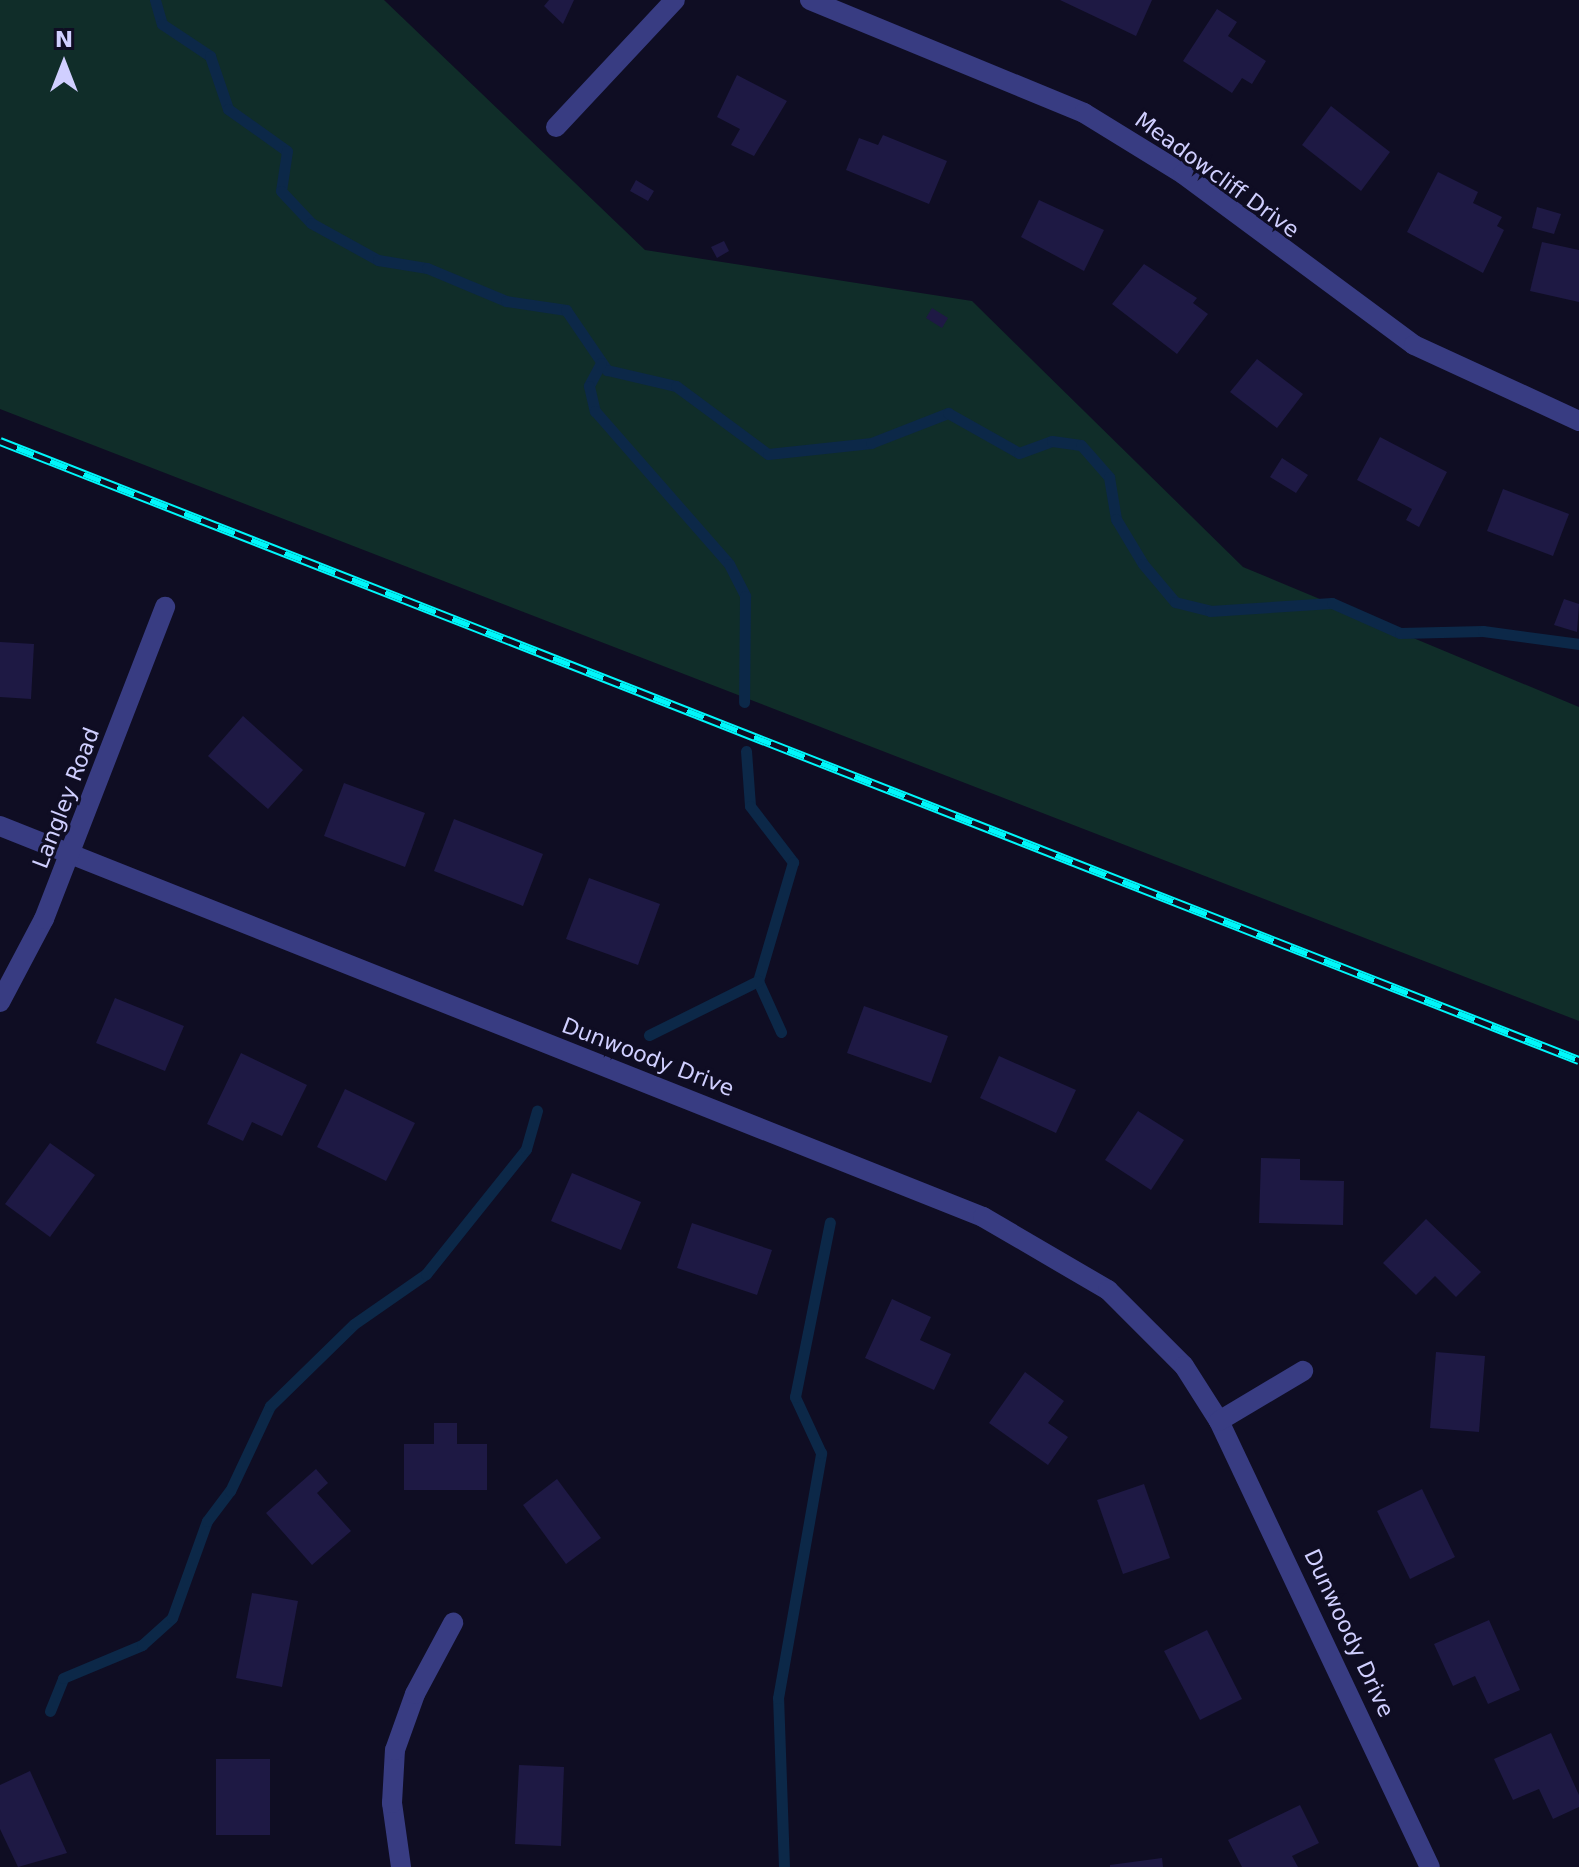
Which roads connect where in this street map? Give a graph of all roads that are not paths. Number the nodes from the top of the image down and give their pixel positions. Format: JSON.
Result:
{"nodes":[{"id":1,"x":675,"y":0,"type":"edge"},
{"id":2,"x":810,"y":0,"type":"edge"},
{"id":3,"x":556,"y":127,"type":"dead end"},
{"id":4,"x":1579,"y":421,"type":"edge"},
{"id":5,"x":165,"y":607,"type":"dead end"},
{"id":6,"x":0,"y":826,"type":"edge"},
{"id":7,"x":69,"y":855,"type":"junction"},
{"id":8,"x":0,"y":1002,"type":"edge"},
{"id":9,"x":1303,"y":1371,"type":"dead end"},
{"id":10,"x":1219,"y":1421,"type":"junction"},
{"id":11,"x":453,"y":1623,"type":"dead end"},
{"id":12,"x":401,"y":1867,"type":"edge"},
{"id":13,"x":1430,"y":1867,"type":"edge"}],
"edges":[{"from":1,"to":3,"type":"street"},
{"from":2,"to":4,"type":"street","name":"Meadowcliff Drive"},
{"from":5,"to":7,"type":"street","name":"Langley Road"},
{"from":6,"to":7,"type":"street","name":"Dunwoody Drive"},
{"from":7,"to":8,"type":"street","name":"Langley Road"},
{"from":7,"to":10,"type":"street","name":"Dunwoody Drive"},
{"from":9,"to":10,"type":"street"},
{"from":10,"to":13,"type":"street","name":"Dunwoody Drive"},
{"from":11,"to":12,"type":"street"}]}
